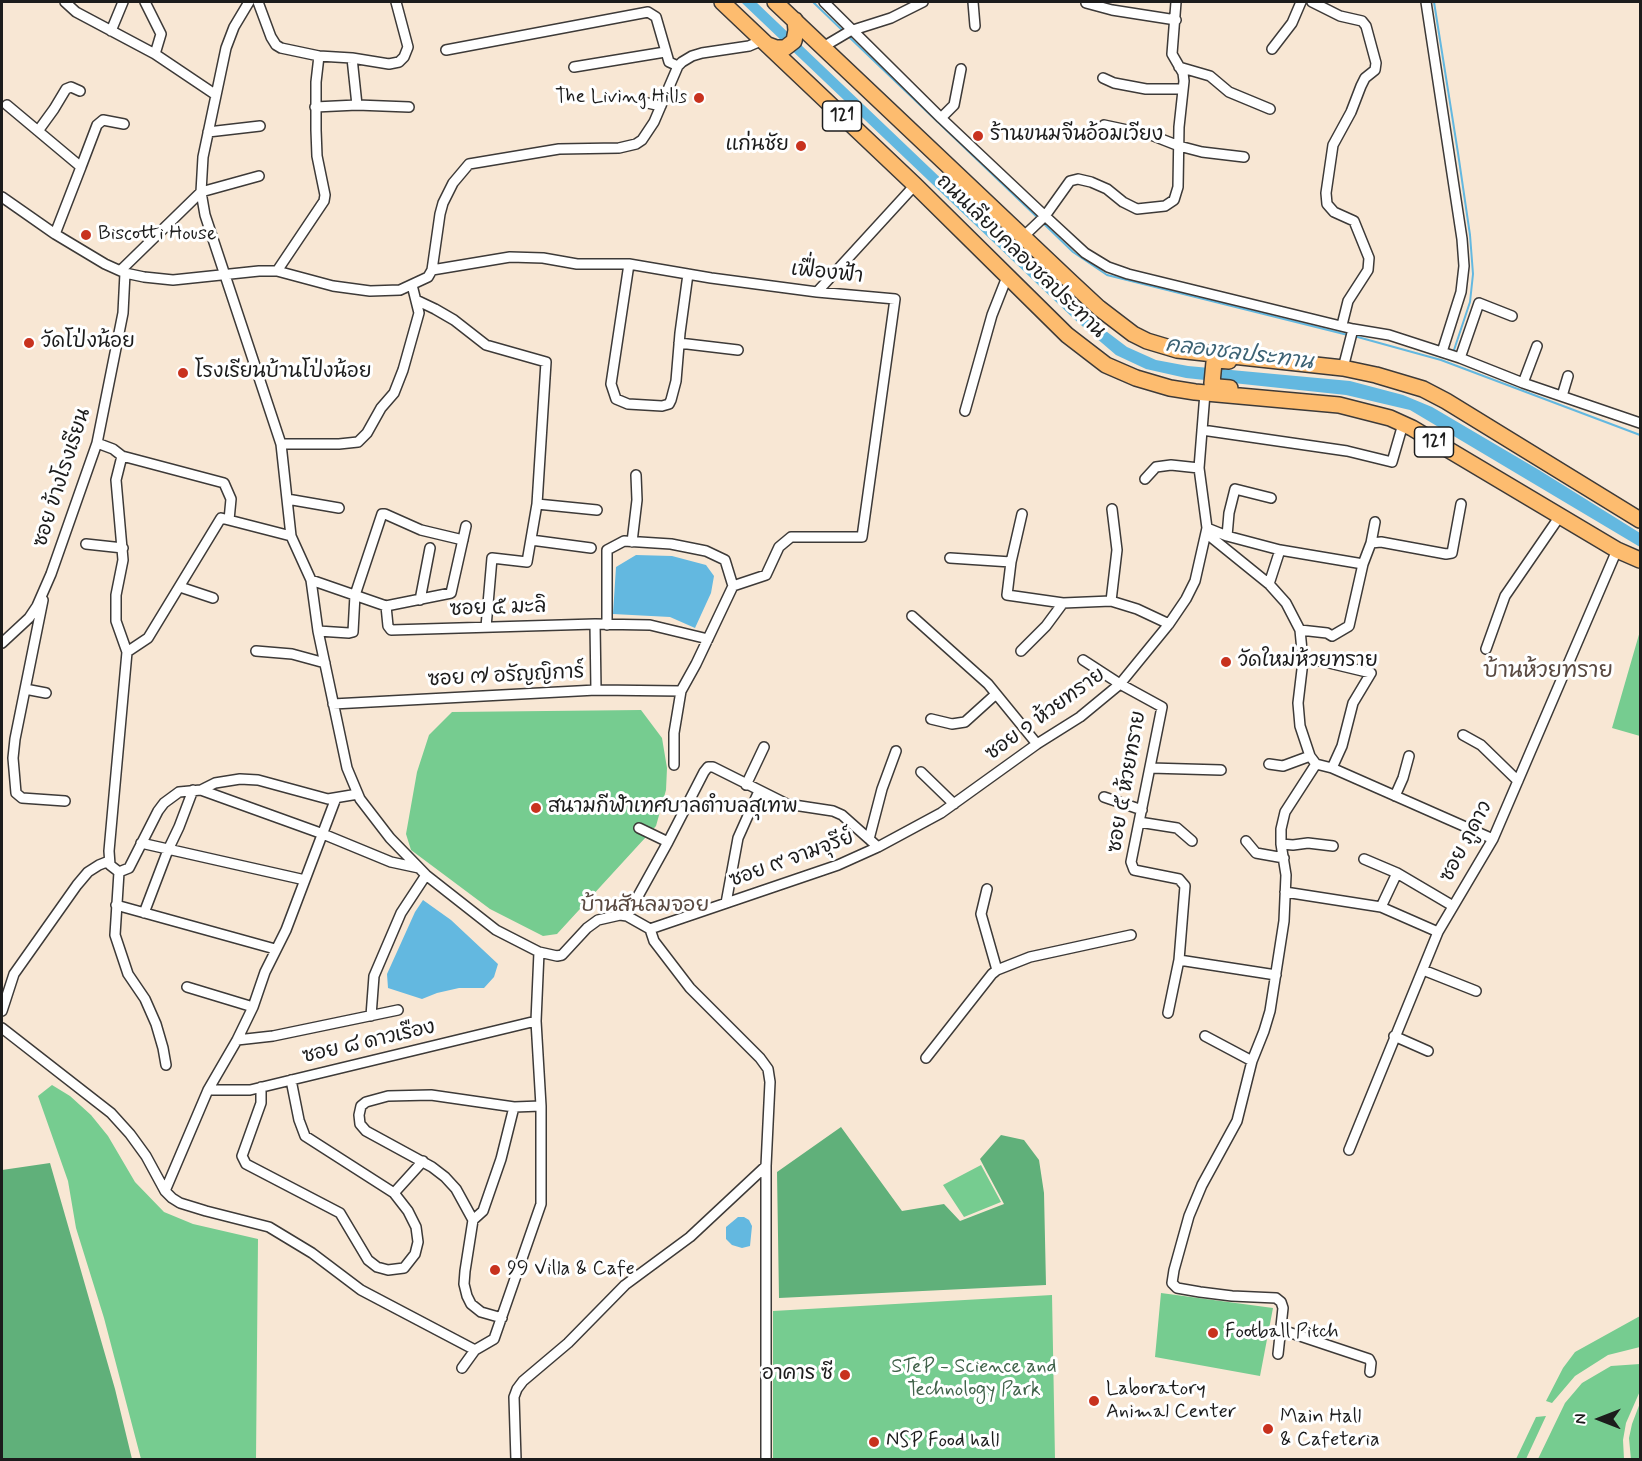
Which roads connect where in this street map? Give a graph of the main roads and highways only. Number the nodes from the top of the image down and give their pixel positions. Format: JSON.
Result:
{"nodes":[{"id":1,"x":722,"y":2,"type":"edge"},
{"id":2,"x":775,"y":2,"type":"edge"},
{"id":3,"x":795,"y":25,"type":"junction"},
{"id":4,"x":816,"y":43,"type":"junction"},
{"id":5,"x":770,"y":44,"type":"junction"},
{"id":6,"x":793,"y":66,"type":"junction"},
{"id":7,"x":1147,"y":341,"type":"junction"},
{"id":8,"x":1210,"y":363,"type":"junction"},
{"id":9,"x":1295,"y":364,"type":"junction"},
{"id":10,"x":1207,"y":387,"type":"junction"},
{"id":11,"x":1641,"y":520,"type":"edge"},
{"id":12,"x":1641,"y":560,"type":"edge"}],
"edges":[{"from":1,"to":5,"type":"main road","name":"ถนนเลียบคลองชลประทาน","number":"121"},
{"from":2,"to":3,"type":"main road","name":"ถนนเลียบคลองชลประทาน","number":"121"},
{"from":3,"to":4,"type":"main road","name":"ถนนเลียบคลองชลประทาน","number":"121"},
{"from":3,"to":5,"type":"main road"},
{"from":4,"to":6,"type":"main road"},
{"from":4,"to":7,"type":"main road","name":"ถนนเลียบคลองชลประทาน","number":"121"},
{"from":5,"to":6,"type":"main road","name":"ถนนเลียบคลองชลประทาน","number":"121"},
{"from":6,"to":10,"type":"main road","name":"ถนนเลียบคลองชลประทาน","number":"121"},
{"from":7,"to":8,"type":"main road"},
{"from":7,"to":9,"type":"main road","name":"ถนนเลียบคลองชลประทาน","number":"121"},
{"from":8,"to":9,"type":"main road"},
{"from":8,"to":10,"type":"main road"},
{"from":9,"to":11,"type":"main road","name":"ถนนเลียบคลองชลประทาน","number":"121"},
{"from":10,"to":12,"type":"main road","name":"ถนนเลียบคลองชลประทาน","number":"121"}]}
